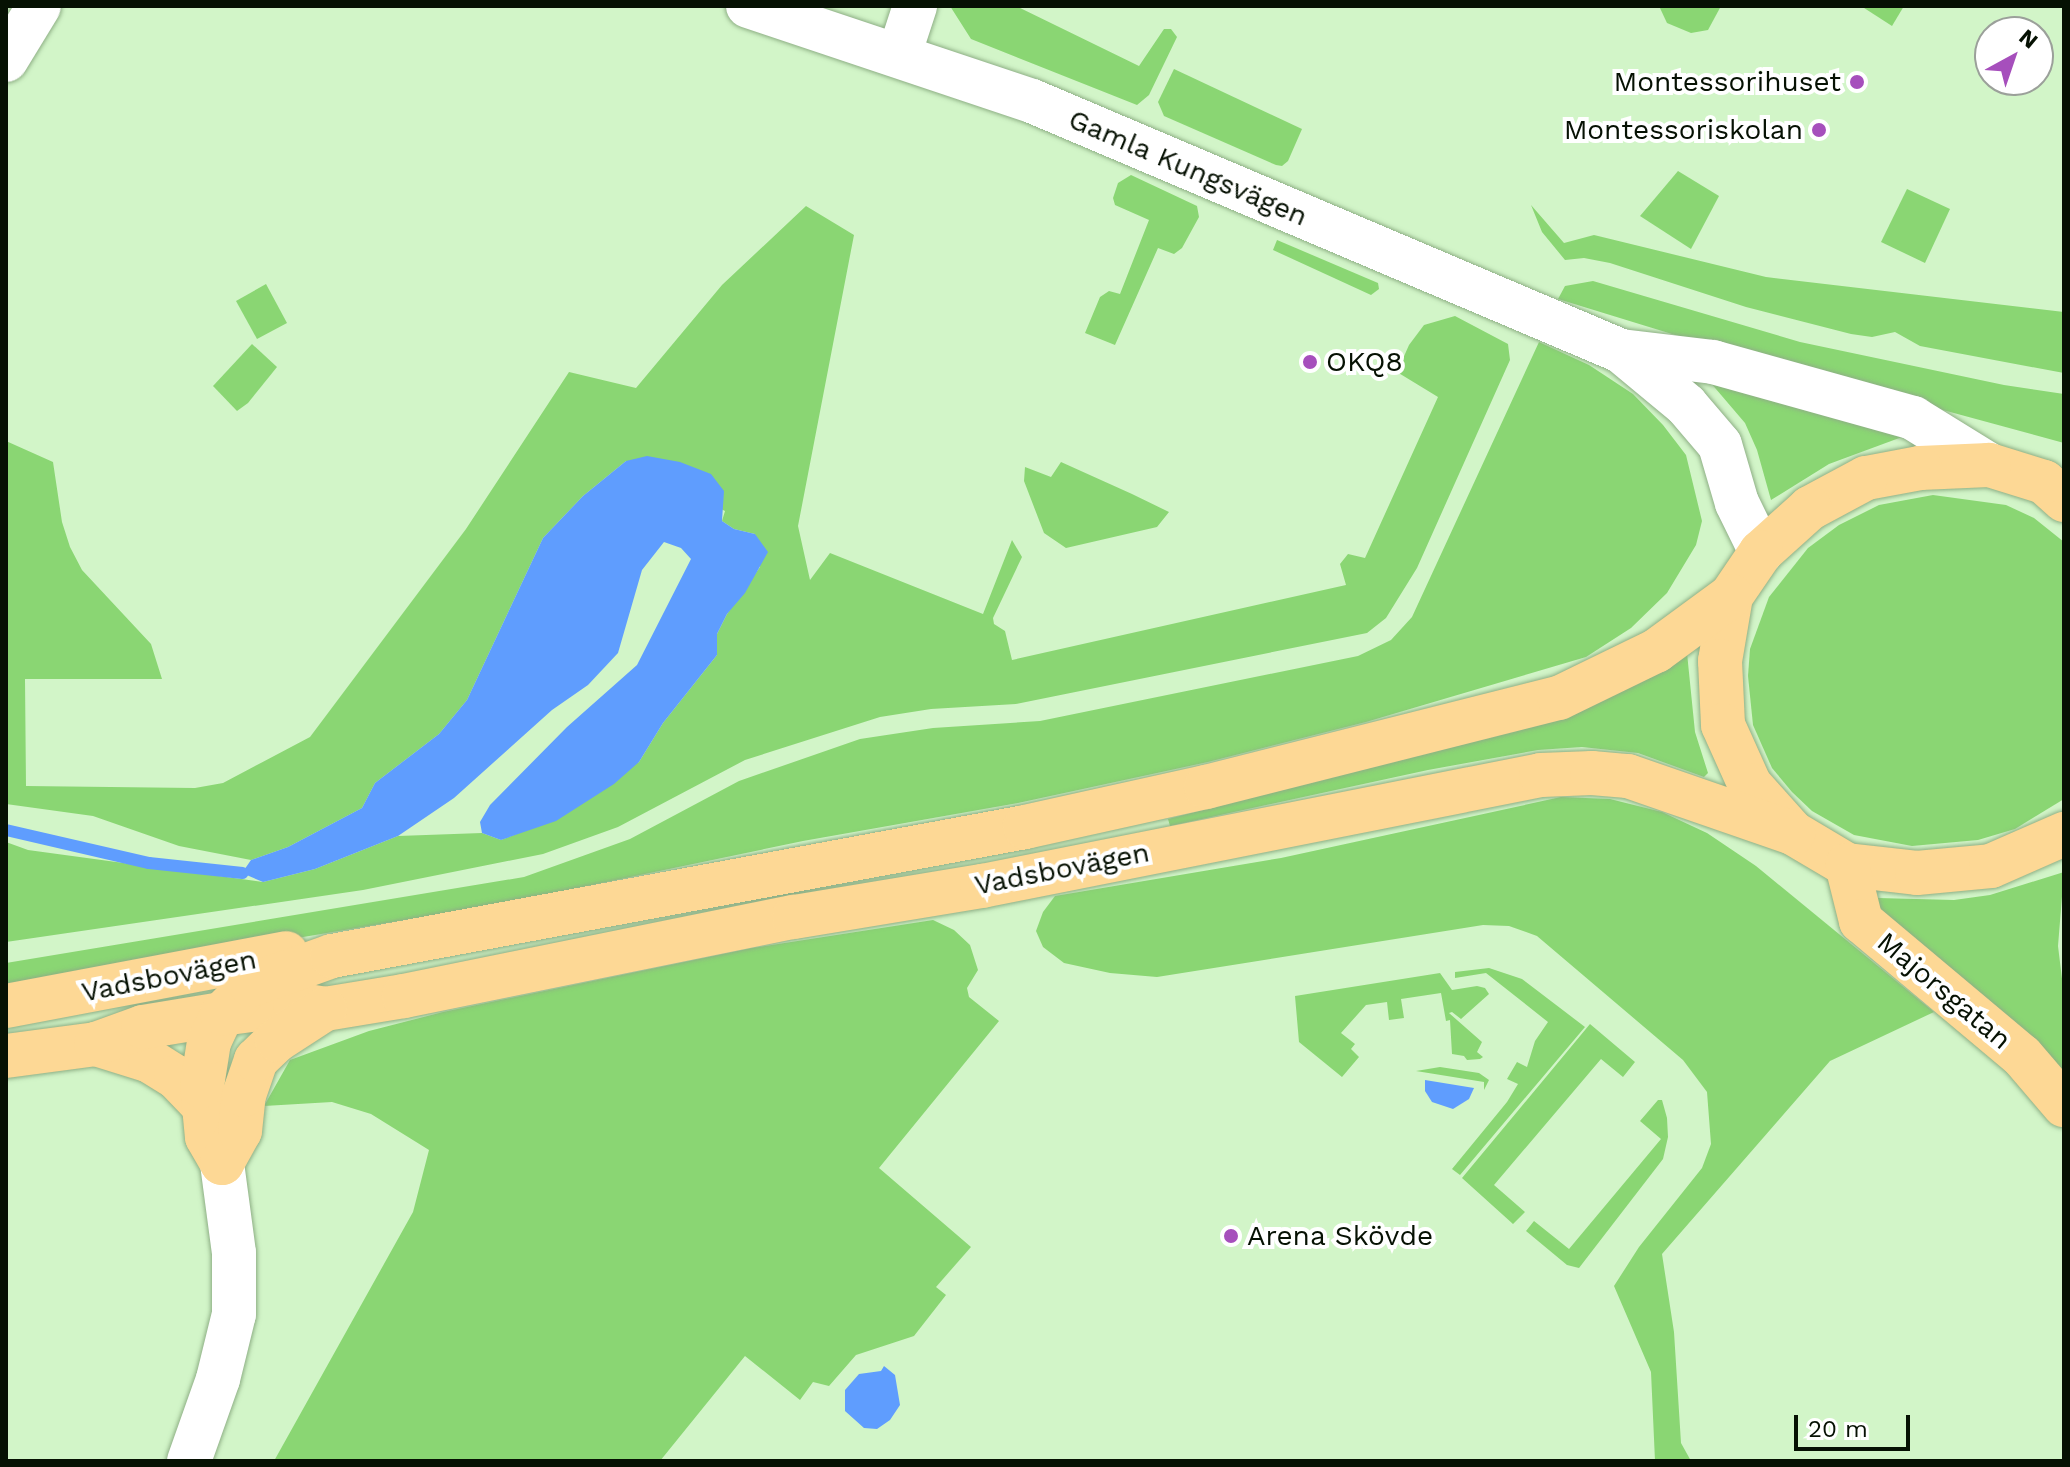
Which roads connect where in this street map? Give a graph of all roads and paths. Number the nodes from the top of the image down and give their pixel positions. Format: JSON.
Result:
{"nodes":[{"id":1,"x":39,"y":6,"type":"edge"},
{"id":2,"x":748,"y":6,"type":"edge"},
{"id":3,"x":915,"y":6,"type":"edge"},
{"id":4,"x":899,"y":55,"type":"junction"},
{"id":5,"x":6,"y":60,"type":"edge"},
{"id":6,"x":1621,"y":351,"type":"junction"},
{"id":7,"x":1989,"y":465,"type":"junction"},
{"id":8,"x":2057,"y":489,"type":"edge"},
{"id":9,"x":1761,"y":552,"type":"junction"},
{"id":10,"x":1731,"y":596,"type":"junction"},
{"id":11,"x":1793,"y":833,"type":"junction"},
{"id":12,"x":2064,"y":834,"type":"edge"},
{"id":13,"x":1847,"y":865,"type":"junction"},
{"id":14,"x":332,"y":956,"type":"junction"},
{"id":15,"x":6,"y":1006,"type":"edge"},
{"id":16,"x":325,"y":1009,"type":"junction"},
{"id":17,"x":222,"y":1014,"type":"junction"},
{"id":18,"x":96,"y":1044,"type":"junction"},
{"id":19,"x":6,"y":1056,"type":"edge"},
{"id":20,"x":202,"y":1104,"type":"junction"},
{"id":21,"x":2064,"y":1105,"type":"edge"},
{"id":22,"x":222,"y":1163,"type":"junction"},
{"id":23,"x":189,"y":1461,"type":"edge"}],
"edges":[{"from":1,"to":5,"type":"street"},
{"from":2,"to":4,"type":"street","name":"Gamla Kungsvägen"},
{"from":3,"to":4,"type":"street"},
{"from":4,"to":6,"type":"street","name":"Gamla Kungsvägen"},
{"from":6,"to":7,"type":"street","name":"Gamla Kungsvägen"},
{"from":6,"to":9,"type":"street","name":"Gamla Kungsvägen"},
{"from":7,"to":8,"type":"main road"},
{"from":7,"to":9,"type":"main road"},
{"from":9,"to":10,"type":"main road"},
{"from":10,"to":11,"type":"main road"},
{"from":10,"to":14,"type":"main road","name":"Vadsbovägen"},
{"from":11,"to":13,"type":"main road"},
{"from":11,"to":16,"type":"main road","name":"Vadsbovägen"},
{"from":12,"to":13,"type":"main road"},
{"from":13,"to":21,"type":"main road","name":"Majorsgatan"},
{"from":14,"to":15,"type":"main road","name":"Vadsbovägen"},
{"from":14,"to":17,"type":"main road","name":"Vadsbovägen"},
{"from":16,"to":17,"type":"main road","name":"Vadsbovägen"},
{"from":16,"to":22,"type":"main road","name":"Vadsbovägen"},
{"from":17,"to":18,"type":"main road","name":"Vadsbovägen"},
{"from":17,"to":20,"type":"main road","name":"Vadsbovägen"},
{"from":18,"to":19,"type":"main road","name":"Vadsbovägen"},
{"from":18,"to":20,"type":"main road","name":"Vadsbovägen"},
{"from":20,"to":22,"type":"main road","name":"Vadsbovägen"},
{"from":22,"to":23,"type":"street"}]}
